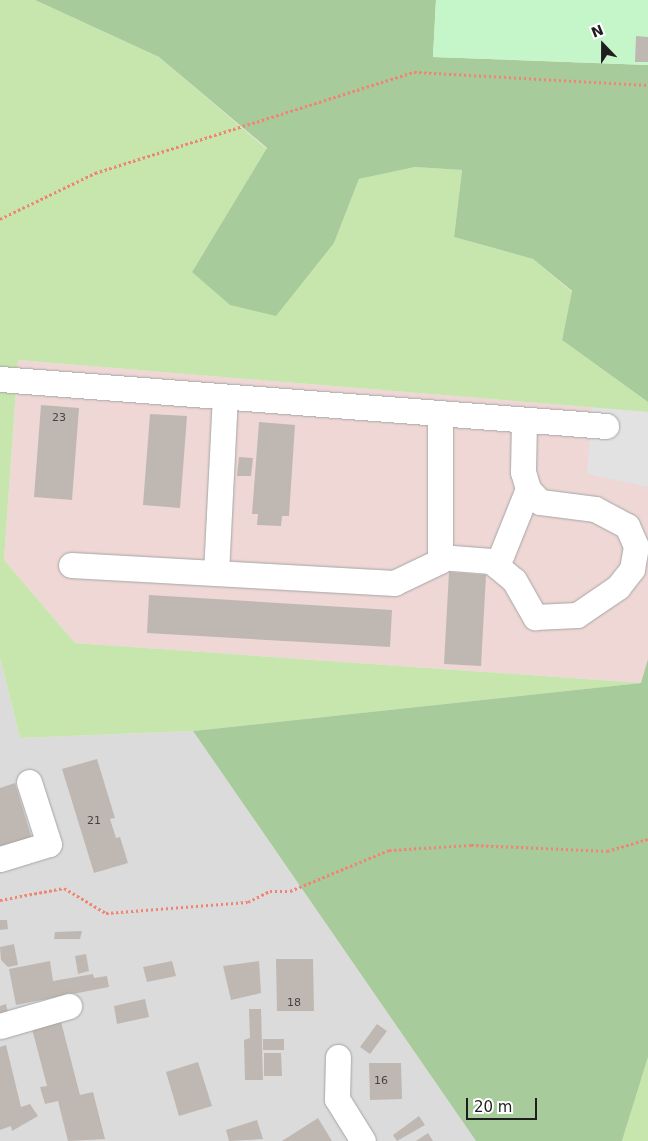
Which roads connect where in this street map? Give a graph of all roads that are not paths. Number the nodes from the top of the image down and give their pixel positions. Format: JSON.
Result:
{"nodes":[{"id":1,"x":0,"y":379,"type":"edge"},
{"id":2,"x":226,"y":397,"type":"junction"},
{"id":3,"x":440,"y":414,"type":"junction"},
{"id":4,"x":524,"y":420,"type":"junction"},
{"id":5,"x":606,"y":426,"type":"dead end"},
{"id":6,"x":528,"y":488,"type":"junction"},
{"id":7,"x":440,"y":557,"type":"junction"},
{"id":8,"x":71,"y":565,"type":"dead end"},
{"id":9,"x":497,"y":566,"type":"junction"},
{"id":10,"x":216,"y":573,"type":"junction"},
{"id":11,"x":29,"y":782,"type":"dead end"},
{"id":12,"x":0,"y":859,"type":"edge"},
{"id":13,"x":69,"y":1006,"type":"dead end"},
{"id":14,"x":0,"y":1026,"type":"edge"},
{"id":15,"x":338,"y":1057,"type":"dead end"},
{"id":16,"x":363,"y":1141,"type":"edge"}],
"edges":[{"from":1,"to":2,"type":"street"},
{"from":2,"to":3,"type":"street"},
{"from":2,"to":10,"type":"street"},
{"from":3,"to":4,"type":"street"},
{"from":3,"to":7,"type":"street"},
{"from":4,"to":5,"type":"street"},
{"from":4,"to":6,"type":"street"},
{"from":6,"to":9,"type":"street"},
{"from":6,"to":9,"type":"street"},
{"from":7,"to":9,"type":"street"},
{"from":7,"to":10,"type":"street"},
{"from":8,"to":10,"type":"street"},
{"from":11,"to":12,"type":"street"},
{"from":13,"to":14,"type":"street"},
{"from":15,"to":16,"type":"street"}]}
